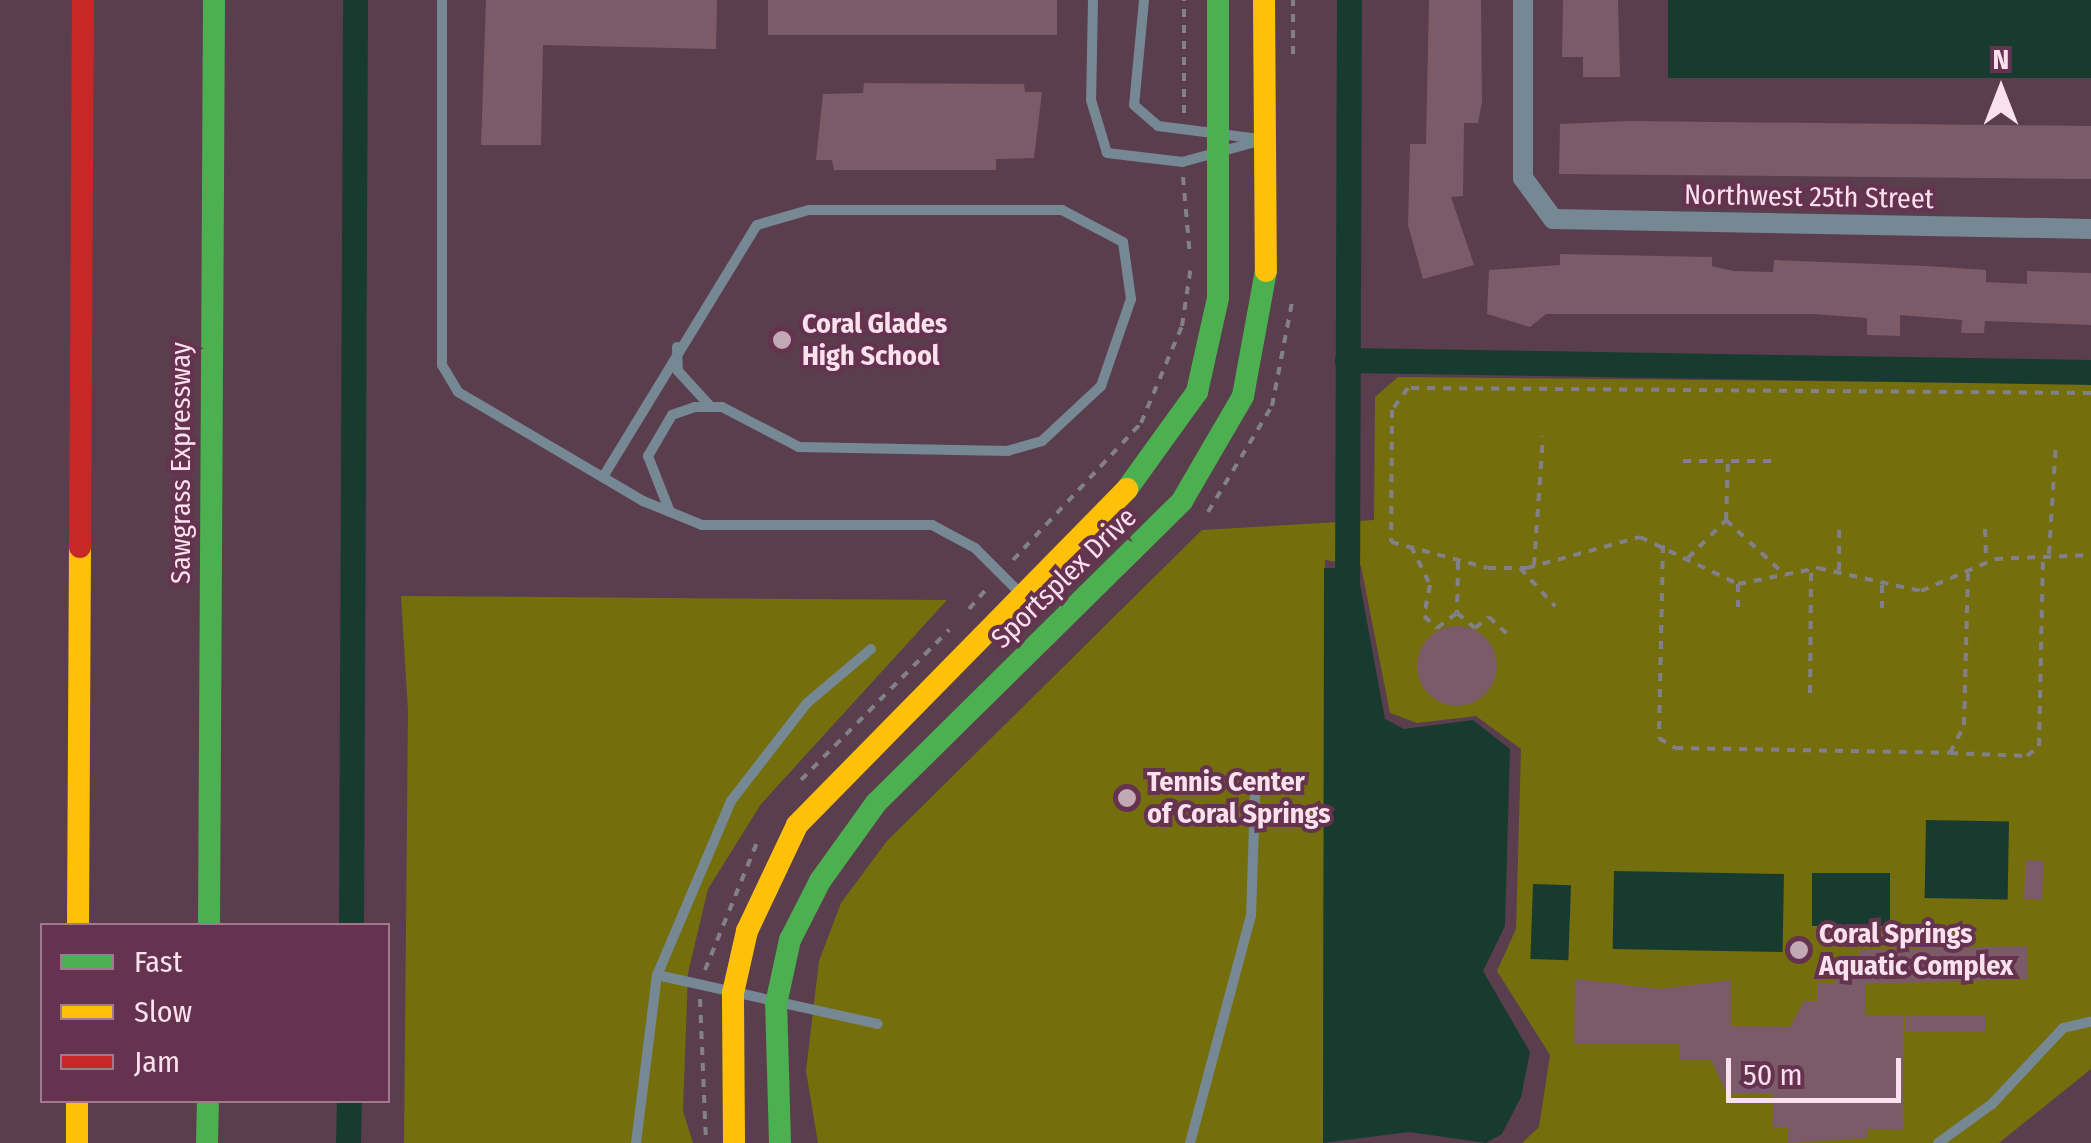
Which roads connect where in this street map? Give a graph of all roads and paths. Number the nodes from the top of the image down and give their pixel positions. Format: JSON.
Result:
{"nodes":[{"id":1,"x":83,"y":0,"type":"edge"},
{"id":2,"x":214,"y":0,"type":"edge"},
{"id":3,"x":442,"y":0,"type":"edge"},
{"id":4,"x":1093,"y":0,"type":"edge"},
{"id":5,"x":1144,"y":0,"type":"edge"},
{"id":6,"x":1184,"y":0,"type":"edge"},
{"id":7,"x":1218,"y":0,"type":"edge"},
{"id":8,"x":1264,"y":0,"type":"edge"},
{"id":9,"x":1523,"y":0,"type":"edge"},
{"id":10,"x":1185,"y":127,"type":"junction"},
{"id":11,"x":1264,"y":140,"type":"junction"},
{"id":12,"x":1219,"y":142,"type":"junction"},
{"id":13,"x":1182,"y":162,"type":"junction"},
{"id":14,"x":2091,"y":229,"type":"edge"},
{"id":15,"x":677,"y":346,"type":"junction"},
{"id":16,"x":2091,"y":393,"type":"edge"},
{"id":17,"x":711,"y":407,"type":"junction"},
{"id":18,"x":1542,"y":436,"type":"dead end"},
{"id":19,"x":2056,"y":442,"type":"dead end"},
{"id":20,"x":1683,"y":461,"type":"dead end"},
{"id":21,"x":1728,"y":461,"type":"junction"},
{"id":22,"x":1775,"y":461,"type":"dead end"},
{"id":23,"x":603,"y":477,"type":"junction"},
{"id":24,"x":670,"y":512,"type":"junction"},
{"id":25,"x":1726,"y":520,"type":"junction"},
{"id":26,"x":1985,"y":528,"type":"dead end"},
{"id":27,"x":1839,"y":530,"type":"dead end"},
{"id":28,"x":1663,"y":544,"type":"junction"},
{"id":29,"x":1411,"y":546,"type":"junction"},
{"id":30,"x":2046,"y":554,"type":"junction"},
{"id":31,"x":2091,"y":555,"type":"edge"},
{"id":32,"x":1688,"y":558,"type":"junction"},
{"id":33,"x":1986,"y":561,"type":"junction"},
{"id":34,"x":1458,"y":562,"type":"junction"},
{"id":35,"x":1534,"y":567,"type":"junction"},
{"id":36,"x":1520,"y":568,"type":"junction"},
{"id":37,"x":1811,"y":570,"type":"junction"},
{"id":38,"x":1839,"y":571,"type":"junction"},
{"id":39,"x":1968,"y":571,"type":"junction"},
{"id":40,"x":1000,"y":573,"type":"junction"},
{"id":41,"x":1786,"y":577,"type":"junction"},
{"id":42,"x":1738,"y":584,"type":"junction"},
{"id":43,"x":1882,"y":585,"type":"junction"},
{"id":44,"x":1023,"y":595,"type":"junction"},
{"id":45,"x":1555,"y":606,"type":"dead end"},
{"id":46,"x":1738,"y":607,"type":"dead end"},
{"id":47,"x":1882,"y":608,"type":"dead end"},
{"id":48,"x":1457,"y":614,"type":"junction"},
{"id":49,"x":1508,"y":634,"type":"dead end"},
{"id":50,"x":871,"y":649,"type":"dead end"},
{"id":51,"x":1810,"y":693,"type":"dead end"},
{"id":52,"x":1950,"y":753,"type":"junction"},
{"id":53,"x":791,"y":793,"type":"dead end"},
{"id":54,"x":1255,"y":794,"type":"dead end"},
{"id":55,"x":764,"y":831,"type":"dead end"},
{"id":56,"x":78,"y":923,"type":"edge"},
{"id":57,"x":208,"y":923,"type":"edge"},
{"id":58,"x":657,"y":976,"type":"junction"},
{"id":59,"x":701,"y":988,"type":"junction"},
{"id":60,"x":732,"y":993,"type":"junction"},
{"id":61,"x":776,"y":1004,"type":"junction"},
{"id":62,"x":2090,"y":1022,"type":"edge"},
{"id":63,"x":878,"y":1024,"type":"dead end"},
{"id":64,"x":77,"y":1103,"type":"edge"},
{"id":65,"x":208,"y":1103,"type":"edge"},
{"id":66,"x":77,"y":1143,"type":"edge"},
{"id":67,"x":207,"y":1143,"type":"edge"},
{"id":68,"x":636,"y":1143,"type":"edge"},
{"id":69,"x":706,"y":1143,"type":"edge"},
{"id":70,"x":734,"y":1143,"type":"edge"},
{"id":71,"x":780,"y":1143,"type":"edge"},
{"id":72,"x":1190,"y":1143,"type":"edge"},
{"id":73,"x":1938,"y":1143,"type":"edge"}],
"edges":[{"from":1,"to":56,"type":"main road"},
{"from":2,"to":57,"type":"main road","name":"Sawgrass Expressway"},
{"from":3,"to":23,"type":"lane"},
{"from":4,"to":13,"type":"lane"},
{"from":5,"to":10,"type":"lane"},
{"from":6,"to":10,"type":"path"},
{"from":7,"to":12,"type":"main road","name":"Sportsplex Drive"},
{"from":8,"to":11,"type":"main road","name":"Sportsplex Drive"},
{"from":9,"to":14,"type":"street","name":"Northwest 25th Street"},
{"from":10,"to":12,"type":"lane"},
{"from":11,"to":12,"type":"lane"},
{"from":11,"to":12,"type":"lane"},
{"from":11,"to":61,"type":"main road","name":"Sportsplex Drive"},
{"from":12,"to":13,"type":"lane"},
{"from":12,"to":44,"type":"main road","name":"Sportsplex Drive"},
{"from":13,"to":40,"type":"path"},
{"from":15,"to":17,"type":"lane"},
{"from":15,"to":17,"type":"lane"},
{"from":15,"to":23,"type":"lane"},
{"from":16,"to":29,"type":"path"},
{"from":17,"to":24,"type":"lane"},
{"from":18,"to":35,"type":"path"},
{"from":19,"to":30,"type":"path"},
{"from":20,"to":21,"type":"path"},
{"from":21,"to":22,"type":"path"},
{"from":21,"to":25,"type":"path"},
{"from":23,"to":24,"type":"lane"},
{"from":24,"to":40,"type":"lane"},
{"from":25,"to":32,"type":"path"},
{"from":25,"to":41,"type":"path"},
{"from":26,"to":33,"type":"path"},
{"from":27,"to":38,"type":"path"},
{"from":28,"to":32,"type":"path"},
{"from":28,"to":35,"type":"path"},
{"from":28,"to":52,"type":"path"},
{"from":29,"to":34,"type":"path"},
{"from":29,"to":48,"type":"path"},
{"from":30,"to":31,"type":"path"},
{"from":30,"to":33,"type":"path"},
{"from":30,"to":52,"type":"path"},
{"from":32,"to":42,"type":"path"},
{"from":33,"to":39,"type":"path"},
{"from":34,"to":36,"type":"path"},
{"from":34,"to":48,"type":"path"},
{"from":35,"to":36,"type":"path"},
{"from":36,"to":45,"type":"path"},
{"from":37,"to":38,"type":"path"},
{"from":37,"to":41,"type":"path"},
{"from":37,"to":51,"type":"path"},
{"from":38,"to":43,"type":"path"},
{"from":39,"to":43,"type":"path"},
{"from":39,"to":52,"type":"path"},
{"from":40,"to":44,"type":"lane"},
{"from":40,"to":53,"type":"path"},
{"from":41,"to":42,"type":"path"},
{"from":42,"to":46,"type":"path"},
{"from":43,"to":47,"type":"path"},
{"from":44,"to":60,"type":"main road","name":"Sportsplex Drive"},
{"from":48,"to":49,"type":"path"},
{"from":50,"to":58,"type":"lane"},
{"from":54,"to":72,"type":"lane"},
{"from":55,"to":59,"type":"path"},
{"from":58,"to":59,"type":"lane"},
{"from":58,"to":68,"type":"lane"},
{"from":59,"to":60,"type":"lane"},
{"from":59,"to":69,"type":"path"},
{"from":60,"to":61,"type":"lane"},
{"from":60,"to":70,"type":"main road","name":"Sportsplex Drive"},
{"from":61,"to":63,"type":"lane"},
{"from":61,"to":71,"type":"main road","name":"Sportsplex Drive"},
{"from":62,"to":73,"type":"lane"},
{"from":64,"to":66,"type":"main road"},
{"from":65,"to":67,"type":"main road"}]}
